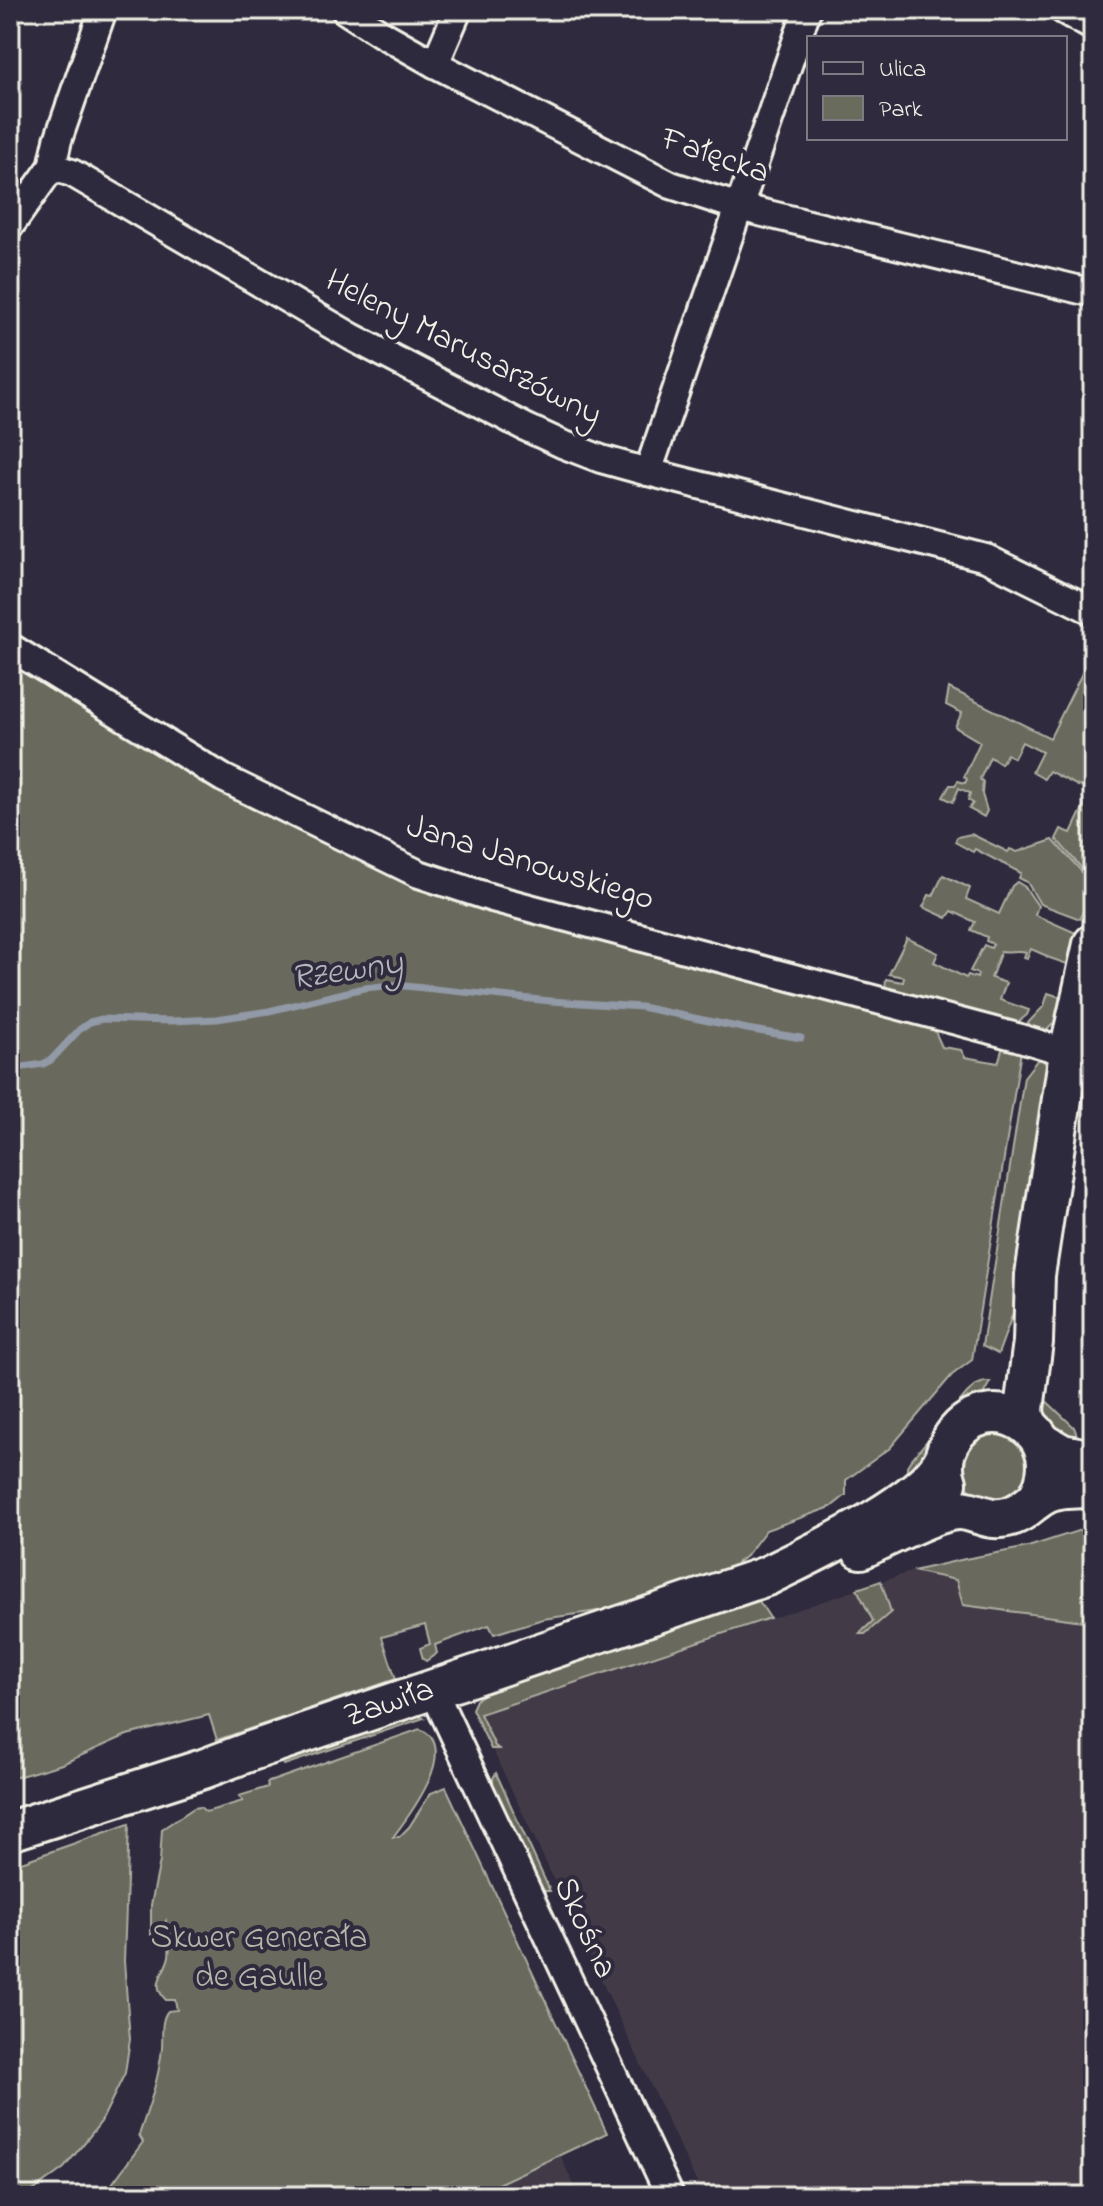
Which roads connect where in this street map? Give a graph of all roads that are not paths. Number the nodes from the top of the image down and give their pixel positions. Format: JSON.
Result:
{"nodes":[{"id":1,"x":103,"y":10,"type":"edge"},
{"id":2,"x":345,"y":10,"type":"edge"},
{"id":3,"x":458,"y":10,"type":"edge"},
{"id":4,"x":807,"y":10,"type":"edge"},
{"id":5,"x":1063,"y":10,"type":"edge"},
{"id":6,"x":1093,"y":27,"type":"edge"},
{"id":7,"x":435,"y":64,"type":"junction"},
{"id":8,"x":52,"y":167,"type":"junction"},
{"id":9,"x":739,"y":207,"type":"junction"},
{"id":10,"x":10,"y":226,"type":"edge"},
{"id":11,"x":1092,"y":288,"type":"edge"},
{"id":12,"x":648,"y":472,"type":"junction"},
{"id":13,"x":1093,"y":611,"type":"edge"},
{"id":14,"x":10,"y":647,"type":"edge"},
{"id":15,"x":1093,"y":944,"type":"edge"},
{"id":16,"x":1069,"y":1053,"type":"junction"},
{"id":17,"x":1035,"y":1275,"type":"junction"},
{"id":18,"x":976,"y":1418,"type":"junction"},
{"id":19,"x":1037,"y":1435,"type":"junction"},
{"id":20,"x":944,"y":1460,"type":"junction"},
{"id":21,"x":1093,"y":1460,"type":"edge"},
{"id":22,"x":1093,"y":1488,"type":"edge"},
{"id":23,"x":1036,"y":1500,"type":"junction"},
{"id":24,"x":971,"y":1512,"type":"junction"},
{"id":25,"x":767,"y":1576,"type":"junction"},
{"id":26,"x":433,"y":1690,"type":"junction"},
{"id":27,"x":10,"y":1831,"type":"edge"},
{"id":28,"x":670,"y":2196,"type":"edge"}],
"edges":[{"from":1,"to":8,"type":"street"},
{"from":2,"to":7,"type":"street","name":"Fałęcka"},
{"from":3,"to":7,"type":"street"},
{"from":4,"to":9,"type":"street"},
{"from":5,"to":6,"type":"street"},
{"from":7,"to":9,"type":"street","name":"Fałęcka"},
{"from":8,"to":10,"type":"street"},
{"from":8,"to":12,"type":"street","name":"Heleny Marusarzówny"},
{"from":9,"to":11,"type":"street","name":"Fałęcka"},
{"from":9,"to":12,"type":"street"},
{"from":12,"to":13,"type":"street","name":"Heleny Marusarzówny"},
{"from":14,"to":16,"type":"street","name":"Jana Janowskiego"},
{"from":15,"to":16,"type":"street"},
{"from":16,"to":17,"type":"street"},
{"from":17,"to":18,"type":"street","name":"Zawiła"},
{"from":17,"to":19,"type":"street"},
{"from":18,"to":19,"type":"street"},
{"from":18,"to":20,"type":"street","name":"Zawiła"},
{"from":19,"to":21,"type":"street"},
{"from":19,"to":23,"type":"street"},
{"from":20,"to":24,"type":"street"},
{"from":20,"to":25,"type":"street","name":"Zawiła"},
{"from":22,"to":23,"type":"street","name":"Zawiła"},
{"from":23,"to":24,"type":"street","name":"Zawiła"},
{"from":24,"to":25,"type":"street","name":"Zawiła"},
{"from":25,"to":26,"type":"street","name":"Zawiła"},
{"from":26,"to":27,"type":"street","name":"Zawiła"},
{"from":26,"to":28,"type":"street","name":"Skośna"}]}
